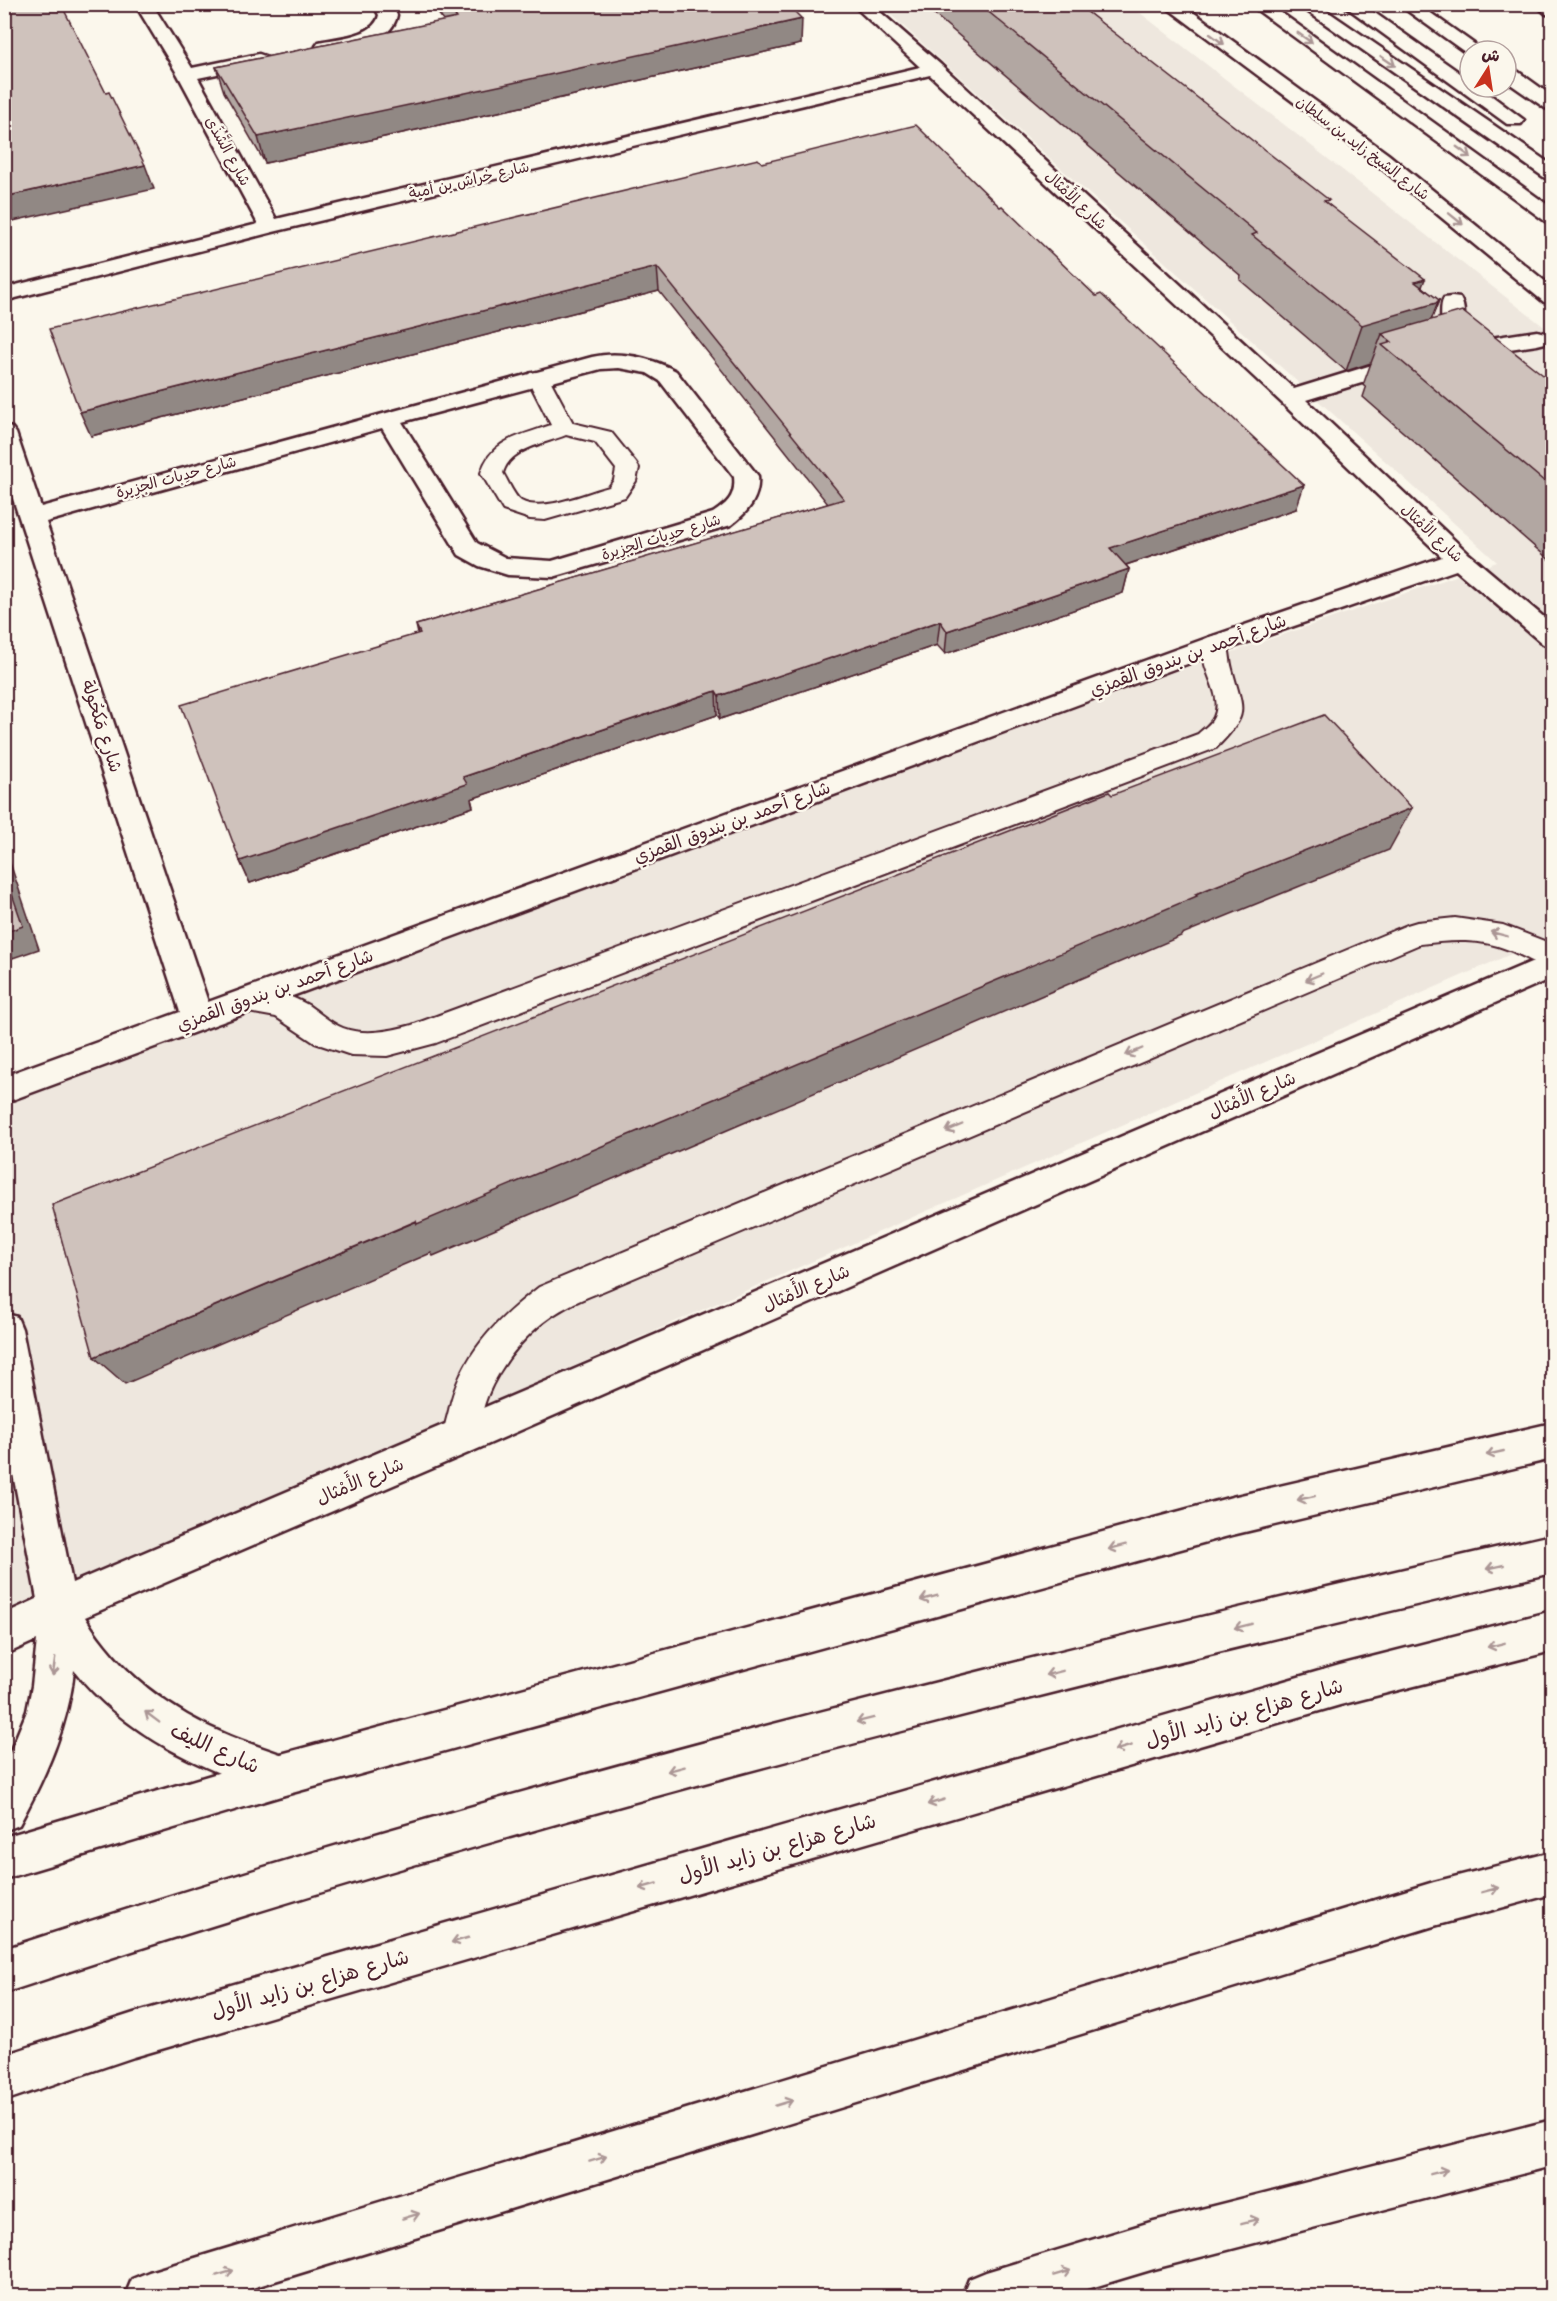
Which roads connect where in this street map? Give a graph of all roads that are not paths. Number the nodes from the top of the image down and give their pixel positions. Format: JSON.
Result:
{"nodes":[{"id":1,"x":143,"y":4,"type":"edge"},
{"id":2,"x":381,"y":4,"type":"edge"},
{"id":3,"x":860,"y":4,"type":"edge"},
{"id":4,"x":1170,"y":4,"type":"edge"},
{"id":5,"x":1257,"y":4,"type":"edge"},
{"id":6,"x":1305,"y":4,"type":"edge"},
{"id":7,"x":1350,"y":4,"type":"edge"},
{"id":8,"x":1406,"y":4,"type":"edge"},
{"id":9,"x":1543,"y":4,"type":"edge"},
{"id":10,"x":1552,"y":10,"type":"edge"},
{"id":11,"x":1458,"y":39,"type":"edge"},
{"id":12,"x":309,"y":50,"type":"edge"},
{"id":13,"x":276,"y":57,"type":"edge"},
{"id":14,"x":934,"y":69,"type":"junction"},
{"id":15,"x":187,"y":75,"type":"junction"},
{"id":16,"x":1518,"y":80,"type":"edge"},
{"id":17,"x":1552,"y":104,"type":"edge"},
{"id":18,"x":1533,"y":133,"type":"dead end"},
{"id":19,"x":1552,"y":174,"type":"edge"},
{"id":20,"x":1552,"y":217,"type":"edge"},
{"id":21,"x":270,"y":227,"type":"junction"},
{"id":22,"x":4,"y":295,"type":"edge"},
{"id":23,"x":1552,"y":297,"type":"edge"},
{"id":24,"x":1452,"y":303,"type":"dead end"},
{"id":25,"x":1537,"y":338,"type":"dead end"},
{"id":26,"x":1427,"y":356,"type":"junction"},
{"id":27,"x":538,"y":378,"type":"junction"},
{"id":28,"x":1290,"y":398,"type":"junction"},
{"id":29,"x":388,"y":419,"type":"junction"},
{"id":30,"x":564,"y":428,"type":"junction"},
{"id":31,"x":4,"y":433,"type":"edge"},
{"id":32,"x":33,"y":516,"type":"junction"},
{"id":33,"x":1460,"y":560,"type":"junction"},
{"id":34,"x":1552,"y":638,"type":"edge"},
{"id":35,"x":1216,"y":644,"type":"junction"},
{"id":36,"x":1552,"y":957,"type":"edge"},
{"id":37,"x":1552,"y":965,"type":"edge"},
{"id":38,"x":247,"y":1001,"type":"junction"},
{"id":39,"x":198,"y":1019,"type":"junction"},
{"id":40,"x":4,"y":1090,"type":"edge"},
{"id":41,"x":4,"y":1329,"type":"edge"},
{"id":42,"x":460,"y":1438,"type":"junction"},
{"id":43,"x":1552,"y":1441,"type":"edge"},
{"id":44,"x":1552,"y":1554,"type":"edge"},
{"id":45,"x":58,"y":1609,"type":"junction"},
{"id":46,"x":1552,"y":1631,"type":"edge"},
{"id":47,"x":4,"y":1635,"type":"edge"},
{"id":48,"x":281,"y":1775,"type":"junction"},
{"id":49,"x":4,"y":1810,"type":"edge"},
{"id":50,"x":4,"y":1857,"type":"edge"},
{"id":51,"x":1552,"y":1874,"type":"edge"},
{"id":52,"x":4,"y":1971,"type":"edge"},
{"id":53,"x":4,"y":2078,"type":"edge"},
{"id":54,"x":1552,"y":2143,"type":"edge"},
{"id":55,"x":148,"y":2296,"type":"edge"},
{"id":56,"x":986,"y":2296,"type":"edge"}],
"edges":[{"from":1,"to":15,"type":"main road","name":"شارع الشَّذَى"},
{"from":2,"to":12,"type":"main road"},
{"from":3,"to":14,"type":"main road","name":"شارع الأَمْثال"},
{"from":4,"to":23,"type":"main road","name":"شارع الشيخ زايد بن سلطان","one_way":true},
{"from":5,"to":20,"type":"main road","one_way":true},
{"from":6,"to":19,"type":"main road","one_way":true},
{"from":7,"to":18,"type":"main road"},
{"from":8,"to":11,"type":"main road"},
{"from":9,"to":10,"type":"main road"},
{"from":13,"to":15,"type":"main road"},
{"from":14,"to":21,"type":"main road","name":"شارع خراش بن أمية"},
{"from":14,"to":28,"type":"main road","name":"شارع الأَمْثال"},
{"from":15,"to":21,"type":"main road","name":"شارع الشَّذَى"},
{"from":16,"to":17,"type":"main road"},
{"from":21,"to":22,"type":"main road","name":"شارع خراش بن أمية"},
{"from":24,"to":26,"type":"main road"},
{"from":25,"to":26,"type":"main road"},
{"from":26,"to":28,"type":"main road"},
{"from":27,"to":29,"type":"main road","name":"شارع حدِبات الجزِيرة"},
{"from":27,"to":29,"type":"main road","name":"شارع حدِبات الجزِيرة"},
{"from":27,"to":30,"type":"lane"},
{"from":28,"to":33,"type":"main road","name":"شارع الأَمْثال"},
{"from":29,"to":32,"type":"main road","name":"شارع حدِبات الجزِيرة"},
{"from":30,"to":30,"type":"lane"},
{"from":31,"to":32,"type":"main road","name":"شارع مَكحُولة"},
{"from":32,"to":39,"type":"main road","name":"شارع مَكحُولة"},
{"from":33,"to":34,"type":"main road","name":"شارع الأَمْثال"},
{"from":33,"to":35,"type":"main road","name":"شارع أحمد بن بندوق القمزي"},
{"from":35,"to":38,"type":"main road","name":"شارع أحمد بن بندوق القمزي"},
{"from":35,"to":38,"type":"lane"},
{"from":36,"to":42,"type":"lane","one_way":true},
{"from":37,"to":42,"type":"main road","name":"شارع الأَمْثال"},
{"from":38,"to":39,"type":"main road","name":"شارع أحمد بن بندوق القمزي"},
{"from":39,"to":40,"type":"main road","name":"شارع أحمد بن بندوق القمزي"},
{"from":41,"to":45,"type":"main road","name":"شارع الليف"},
{"from":42,"to":45,"type":"main road","name":"شارع الأَمْثال"},
{"from":43,"to":48,"type":"main road","one_way":true},
{"from":44,"to":52,"type":"main road","one_way":true},
{"from":45,"to":47,"type":"main road","name":"شارع الأَمْثال"},
{"from":48,"to":45,"type":"main road","name":"شارع الليف","one_way":true},
{"from":45,"to":49,"type":"main road","name":"شارع الليف","one_way":true},
{"from":46,"to":53,"type":"main road","name":"شارع هزاع بن زايد الأول","one_way":true},
{"from":48,"to":50,"type":"main road"},
{"from":55,"to":51,"type":"main road","one_way":true},
{"from":56,"to":54,"type":"main road","one_way":true}]}
